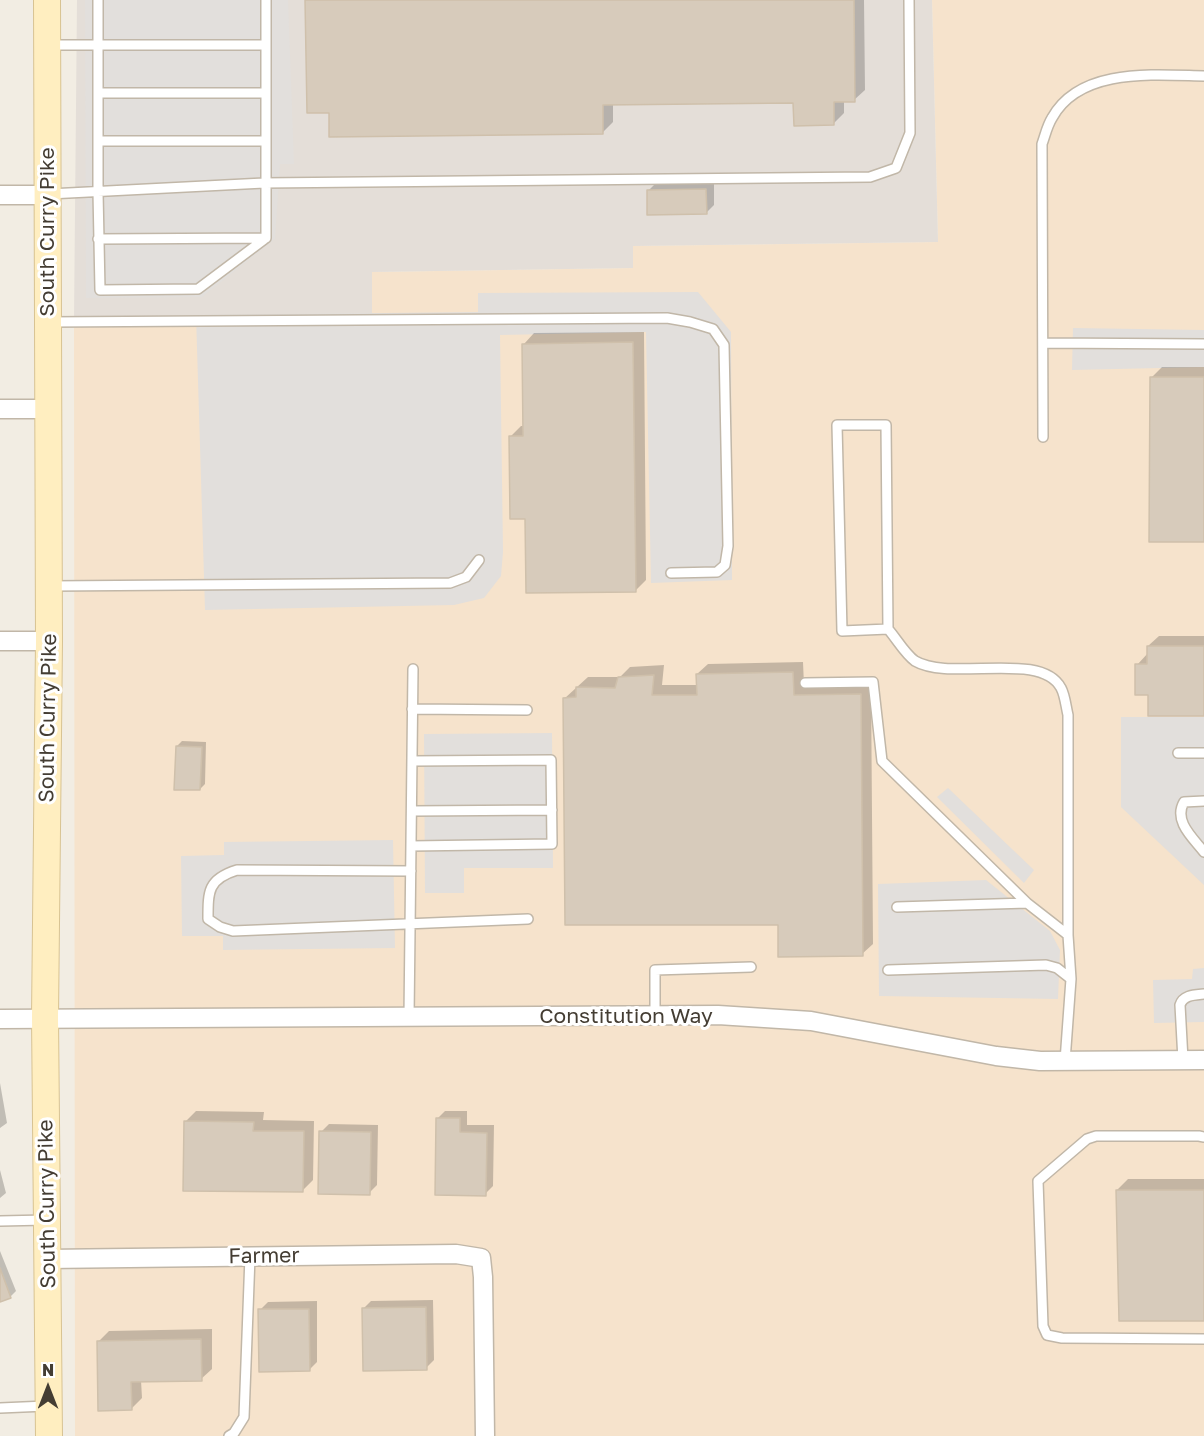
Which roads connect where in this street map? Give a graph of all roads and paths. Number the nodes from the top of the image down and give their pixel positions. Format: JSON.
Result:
{"nodes":[{"id":1,"x":47,"y":0,"type":"edge"},
{"id":2,"x":98,"y":0,"type":"edge"},
{"id":3,"x":266,"y":0,"type":"edge"},
{"id":4,"x":909,"y":0,"type":"edge"},
{"id":5,"x":47,"y":45,"type":"junction"},
{"id":6,"x":98,"y":45,"type":"junction"},
{"id":7,"x":266,"y":45,"type":"junction"},
{"id":8,"x":1204,"y":76,"type":"edge"},
{"id":9,"x":98,"y":93,"type":"junction"},
{"id":10,"x":266,"y":93,"type":"junction"},
{"id":11,"x":98,"y":141,"type":"junction"},
{"id":12,"x":266,"y":141,"type":"junction"},
{"id":13,"x":267,"y":183,"type":"junction"},
{"id":14,"x":98,"y":192,"type":"junction"},
{"id":15,"x":0,"y":195,"type":"edge"},
{"id":16,"x":47,"y":195,"type":"junction"},
{"id":17,"x":98,"y":238,"type":"junction"},
{"id":18,"x":266,"y":238,"type":"junction"},
{"id":19,"x":47,"y":322,"type":"junction"},
{"id":20,"x":1043,"y":343,"type":"junction"},
{"id":21,"x":1204,"y":344,"type":"edge"},
{"id":22,"x":0,"y":409,"type":"edge"},
{"id":23,"x":47,"y":409,"type":"junction"},
{"id":24,"x":1043,"y":437,"type":"dead end"},
{"id":25,"x":479,"y":560,"type":"dead end"},
{"id":26,"x":671,"y":573,"type":"dead end"},
{"id":27,"x":48,"y":586,"type":"junction"},
{"id":28,"x":888,"y":629,"type":"junction"},
{"id":29,"x":0,"y":641,"type":"edge"},
{"id":30,"x":49,"y":641,"type":"junction"},
{"id":31,"x":413,"y":669,"type":"dead end"},
{"id":32,"x":806,"y":683,"type":"dead end"},
{"id":33,"x":412,"y":709,"type":"junction"},
{"id":34,"x":527,"y":711,"type":"dead end"},
{"id":35,"x":1178,"y":753,"type":"dead end"},
{"id":36,"x":1204,"y":753,"type":"edge"},
{"id":37,"x":412,"y":760,"type":"junction"},
{"id":38,"x":1204,"y":801,"type":"edge"},
{"id":39,"x":552,"y":810,"type":"junction"},
{"id":40,"x":412,"y":812,"type":"junction"},
{"id":41,"x":411,"y":846,"type":"junction"},
{"id":42,"x":1204,"y":852,"type":"edge"},
{"id":43,"x":411,"y":871,"type":"junction"},
{"id":44,"x":1027,"y":903,"type":"junction"},
{"id":45,"x":897,"y":907,"type":"dead end"},
{"id":46,"x":528,"y":920,"type":"dead end"},
{"id":47,"x":410,"y":925,"type":"junction"},
{"id":48,"x":1068,"y":935,"type":"junction"},
{"id":49,"x":751,"y":967,"type":"dead end"},
{"id":50,"x":888,"y":970,"type":"dead end"},
{"id":51,"x":1071,"y":980,"type":"junction"},
{"id":52,"x":1204,"y":994,"type":"edge"},
{"id":53,"x":655,"y":1015,"type":"junction"},
{"id":54,"x":45,"y":1017,"type":"junction"},
{"id":55,"x":409,"y":1017,"type":"junction"},
{"id":56,"x":0,"y":1019,"type":"edge"},
{"id":57,"x":1183,"y":1060,"type":"junction"},
{"id":58,"x":1204,"y":1060,"type":"edge"},
{"id":59,"x":1065,"y":1061,"type":"junction"},
{"id":60,"x":1204,"y":1137,"type":"edge"},
{"id":61,"x":47,"y":1220,"type":"junction"},
{"id":62,"x":0,"y":1221,"type":"edge"},
{"id":63,"x":250,"y":1256,"type":"junction"},
{"id":64,"x":47,"y":1259,"type":"junction"},
{"id":65,"x":1204,"y":1340,"type":"edge"},
{"id":66,"x":49,"y":1406,"type":"junction"},
{"id":67,"x":0,"y":1408,"type":"edge"},
{"id":68,"x":49,"y":1436,"type":"edge"},
{"id":69,"x":229,"y":1436,"type":"edge"},
{"id":70,"x":485,"y":1436,"type":"edge"}],
"edges":[{"from":1,"to":5,"type":"main road","name":"South Curry Pike"},
{"from":2,"to":6,"type":"lane"},
{"from":3,"to":7,"type":"lane"},
{"from":4,"to":13,"type":"lane"},
{"from":5,"to":6,"type":"lane"},
{"from":5,"to":16,"type":"main road","name":"South Curry Pike"},
{"from":6,"to":7,"type":"lane"},
{"from":6,"to":9,"type":"lane"},
{"from":7,"to":10,"type":"lane"},
{"from":8,"to":20,"type":"lane"},
{"from":9,"to":10,"type":"lane"},
{"from":9,"to":11,"type":"lane"},
{"from":10,"to":12,"type":"lane"},
{"from":11,"to":12,"type":"lane"},
{"from":11,"to":14,"type":"lane"},
{"from":12,"to":13,"type":"lane"},
{"from":13,"to":14,"type":"lane"},
{"from":13,"to":18,"type":"lane"},
{"from":14,"to":16,"type":"lane"},
{"from":14,"to":17,"type":"lane"},
{"from":15,"to":16,"type":"street"},
{"from":16,"to":19,"type":"main road","name":"South Curry Pike"},
{"from":17,"to":18,"type":"lane"},
{"from":17,"to":18,"type":"lane"},
{"from":19,"to":23,"type":"main road","name":"South Curry Pike"},
{"from":19,"to":26,"type":"lane"},
{"from":20,"to":21,"type":"lane"},
{"from":20,"to":24,"type":"lane"},
{"from":22,"to":23,"type":"street"},
{"from":23,"to":27,"type":"main road","name":"South Curry Pike"},
{"from":25,"to":27,"type":"lane"},
{"from":27,"to":30,"type":"main road","name":"South Curry Pike"},
{"from":28,"to":28,"type":"lane"},
{"from":28,"to":48,"type":"lane"},
{"from":29,"to":30,"type":"street"},
{"from":30,"to":54,"type":"main road","name":"South Curry Pike"},
{"from":31,"to":33,"type":"lane"},
{"from":32,"to":44,"type":"lane"},
{"from":33,"to":34,"type":"lane"},
{"from":33,"to":37,"type":"lane"},
{"from":35,"to":36,"type":"lane"},
{"from":37,"to":39,"type":"lane"},
{"from":37,"to":40,"type":"lane"},
{"from":38,"to":42,"type":"lane"},
{"from":39,"to":40,"type":"lane"},
{"from":39,"to":41,"type":"lane"},
{"from":40,"to":41,"type":"lane"},
{"from":41,"to":43,"type":"lane"},
{"from":43,"to":47,"type":"lane"},
{"from":43,"to":47,"type":"lane"},
{"from":44,"to":45,"type":"lane"},
{"from":44,"to":48,"type":"lane"},
{"from":46,"to":47,"type":"lane"},
{"from":47,"to":55,"type":"lane"},
{"from":48,"to":51,"type":"lane"},
{"from":49,"to":53,"type":"lane"},
{"from":50,"to":51,"type":"lane"},
{"from":51,"to":59,"type":"lane"},
{"from":52,"to":57,"type":"lane"},
{"from":53,"to":55,"type":"street","name":"Constitution Way"},
{"from":53,"to":59,"type":"street","name":"Constitution Way"},
{"from":54,"to":55,"type":"street","name":"Constitution Way"},
{"from":54,"to":56,"type":"street","name":"Constitution Way"},
{"from":54,"to":61,"type":"main road","name":"South Curry Pike"},
{"from":57,"to":58,"type":"street","name":"Constitution Way"},
{"from":57,"to":59,"type":"street","name":"Constitution Way"},
{"from":60,"to":65,"type":"lane"},
{"from":61,"to":62,"type":"lane"},
{"from":61,"to":64,"type":"main road","name":"South Curry Pike"},
{"from":63,"to":64,"type":"street","name":"Farmer"},
{"from":63,"to":69,"type":"lane"},
{"from":63,"to":70,"type":"street","name":"Farmer"},
{"from":64,"to":66,"type":"main road","name":"South Curry Pike"},
{"from":66,"to":67,"type":"lane"},
{"from":66,"to":68,"type":"main road","name":"South Curry Pike"}]}
